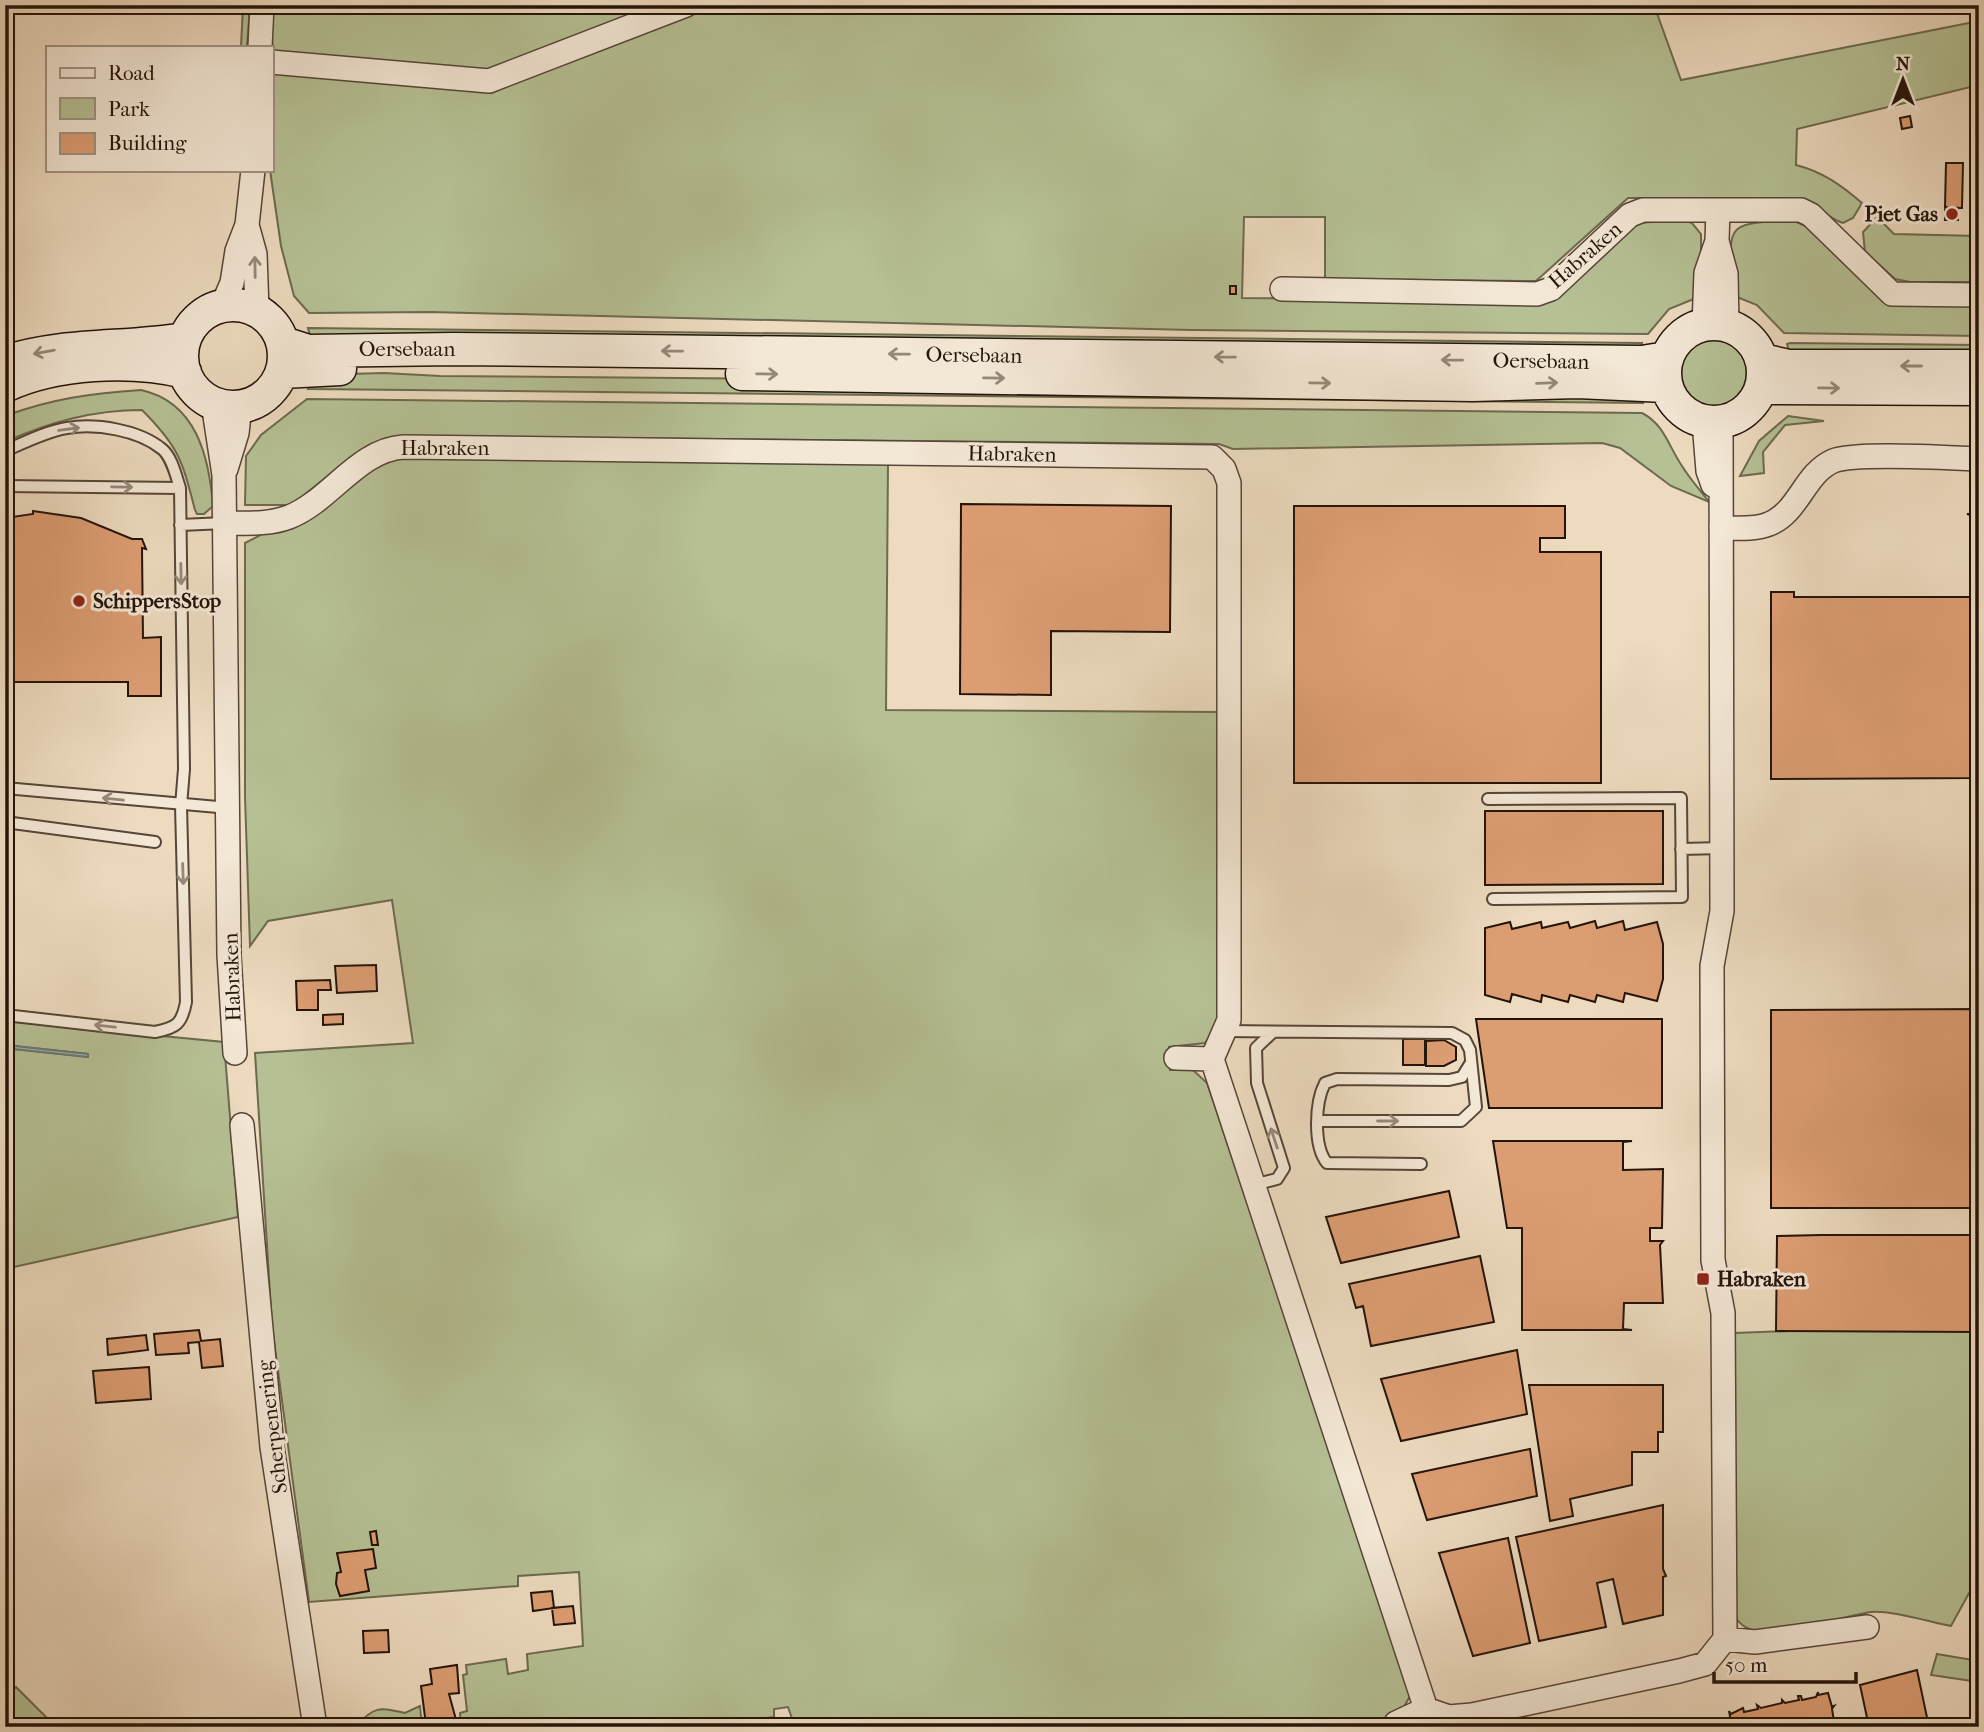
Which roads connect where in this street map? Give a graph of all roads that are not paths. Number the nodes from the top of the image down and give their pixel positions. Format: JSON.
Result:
{"nodes":[{"id":1,"x":262,"y":5,"type":"edge"},
{"id":2,"x":686,"y":5,"type":"edge"},
{"id":3,"x":260,"y":46,"type":"edge"},
{"id":4,"x":273,"y":62,"type":"edge"},
{"id":5,"x":253,"y":172,"type":"edge"},
{"id":6,"x":1718,"y":210,"type":"junction"},
{"id":7,"x":247,"y":225,"type":"junction"},
{"id":8,"x":1282,"y":289,"type":"dead end"},
{"id":9,"x":1979,"y":295,"type":"edge"},
{"id":10,"x":222,"y":306,"type":"junction"},
{"id":11,"x":257,"y":310,"type":"junction"},
{"id":12,"x":1715,"y":325,"type":"junction"},
{"id":13,"x":185,"y":339,"type":"junction"},
{"id":14,"x":283,"y":357,"type":"junction"},
{"id":15,"x":5,"y":362,"type":"edge"},
{"id":16,"x":1979,"y":366,"type":"edge"},
{"id":17,"x":1666,"y":372,"type":"junction"},
{"id":18,"x":184,"y":373,"type":"junction"},
{"id":19,"x":1761,"y":374,"type":"junction"},
{"id":20,"x":5,"y":386,"type":"edge"},
{"id":21,"x":1979,"y":389,"type":"edge"},
{"id":22,"x":227,"y":405,"type":"junction"},
{"id":23,"x":1713,"y":422,"type":"junction"},
{"id":24,"x":5,"y":451,"type":"edge"},
{"id":25,"x":1979,"y":459,"type":"edge"},
{"id":26,"x":5,"y":486,"type":"edge"},
{"id":27,"x":180,"y":488,"type":"junction"},
{"id":28,"x":1720,"y":517,"type":"junction"},
{"id":29,"x":225,"y":523,"type":"junction"},
{"id":30,"x":180,"y":525,"type":"junction"},
{"id":31,"x":5,"y":788,"type":"edge"},
{"id":32,"x":1488,"y":799,"type":"dead end"},
{"id":33,"x":181,"y":806,"type":"junction"},
{"id":34,"x":229,"y":808,"type":"junction"},
{"id":35,"x":5,"y":822,"type":"edge"},
{"id":36,"x":155,"y":842,"type":"dead end"},
{"id":37,"x":1721,"y":848,"type":"junction"},
{"id":38,"x":1681,"y":849,"type":"junction"},
{"id":39,"x":1493,"y":899,"type":"dead end"},
{"id":40,"x":5,"y":1015,"type":"edge"},
{"id":41,"x":1224,"y":1031,"type":"junction"},
{"id":42,"x":1273,"y":1032,"type":"junction"},
{"id":43,"x":235,"y":1053,"type":"dead end"},
{"id":44,"x":1176,"y":1058,"type":"dead end"},
{"id":45,"x":1212,"y":1059,"type":"junction"},
{"id":46,"x":1470,"y":1064,"type":"junction"},
{"id":47,"x":1319,"y":1121,"type":"junction"},
{"id":48,"x":242,"y":1125,"type":"dead end"},
{"id":49,"x":1421,"y":1164,"type":"dead end"},
{"id":50,"x":1253,"y":1185,"type":"junction"},
{"id":51,"x":1867,"y":1627,"type":"dead end"},
{"id":52,"x":1724,"y":1639,"type":"junction"},
{"id":53,"x":1426,"y":1709,"type":"junction"},
{"id":54,"x":1396,"y":1723,"type":"dead end"},
{"id":55,"x":315,"y":1727,"type":"edge"}],
"edges":[{"from":1,"to":3,"type":"street"},
{"from":2,"to":4,"type":"street"},
{"from":5,"to":7,"type":"street"},
{"from":6,"to":8,"type":"street","name":"Habraken"},
{"from":6,"to":9,"type":"street","name":"Habraken"},
{"from":6,"to":12,"type":"street"},
{"from":7,"to":10,"type":"street"},
{"from":11,"to":7,"type":"street","one_way":true},
{"from":10,"to":11,"type":"main road"},
{"from":10,"to":13,"type":"main road"},
{"from":11,"to":14,"type":"main road"},
{"from":12,"to":17,"type":"main road"},
{"from":12,"to":19,"type":"main road"},
{"from":13,"to":15,"type":"main road","one_way":true},
{"from":13,"to":18,"type":"main road"},
{"from":14,"to":17,"type":"main road","name":"Oersebaan"},
{"from":14,"to":22,"type":"main road"},
{"from":16,"to":19,"type":"main road","one_way":true},
{"from":17,"to":23,"type":"main road"},
{"from":18,"to":20,"type":"main road"},
{"from":18,"to":22,"type":"main road"},
{"from":19,"to":21,"type":"main road","one_way":true},
{"from":19,"to":23,"type":"main road"},
{"from":22,"to":29,"type":"street","name":"Habraken"},
{"from":23,"to":28,"type":"street"},
{"from":24,"to":27,"type":"lane","one_way":true},
{"from":25,"to":28,"type":"street"},
{"from":26,"to":27,"type":"lane","one_way":true},
{"from":27,"to":30,"type":"lane"},
{"from":28,"to":37,"type":"street"},
{"from":29,"to":30,"type":"lane"},
{"from":29,"to":34,"type":"street","name":"Habraken"},
{"from":29,"to":41,"type":"street","name":"Habraken"},
{"from":30,"to":33,"type":"lane","one_way":true},
{"from":33,"to":31,"type":"lane","one_way":true},
{"from":32,"to":38,"type":"lane"},
{"from":33,"to":34,"type":"lane"},
{"from":33,"to":40,"type":"lane","one_way":true},
{"from":34,"to":43,"type":"street","name":"Habraken"},
{"from":35,"to":36,"type":"lane"},
{"from":37,"to":38,"type":"lane"},
{"from":37,"to":52,"type":"street"},
{"from":38,"to":39,"type":"lane"},
{"from":41,"to":42,"type":"lane"},
{"from":41,"to":45,"type":"street","name":"Habraken"},
{"from":42,"to":46,"type":"lane"},
{"from":50,"to":42,"type":"lane","one_way":true},
{"from":44,"to":45,"type":"street"},
{"from":45,"to":50,"type":"street"},
{"from":46,"to":47,"type":"lane"},
{"from":47,"to":46,"type":"lane","one_way":true},
{"from":47,"to":49,"type":"lane"},
{"from":48,"to":55,"type":"street","name":"Scherpenering"},
{"from":50,"to":53,"type":"street"},
{"from":51,"to":52,"type":"street"},
{"from":52,"to":53,"type":"street"},
{"from":53,"to":54,"type":"street"}]}
